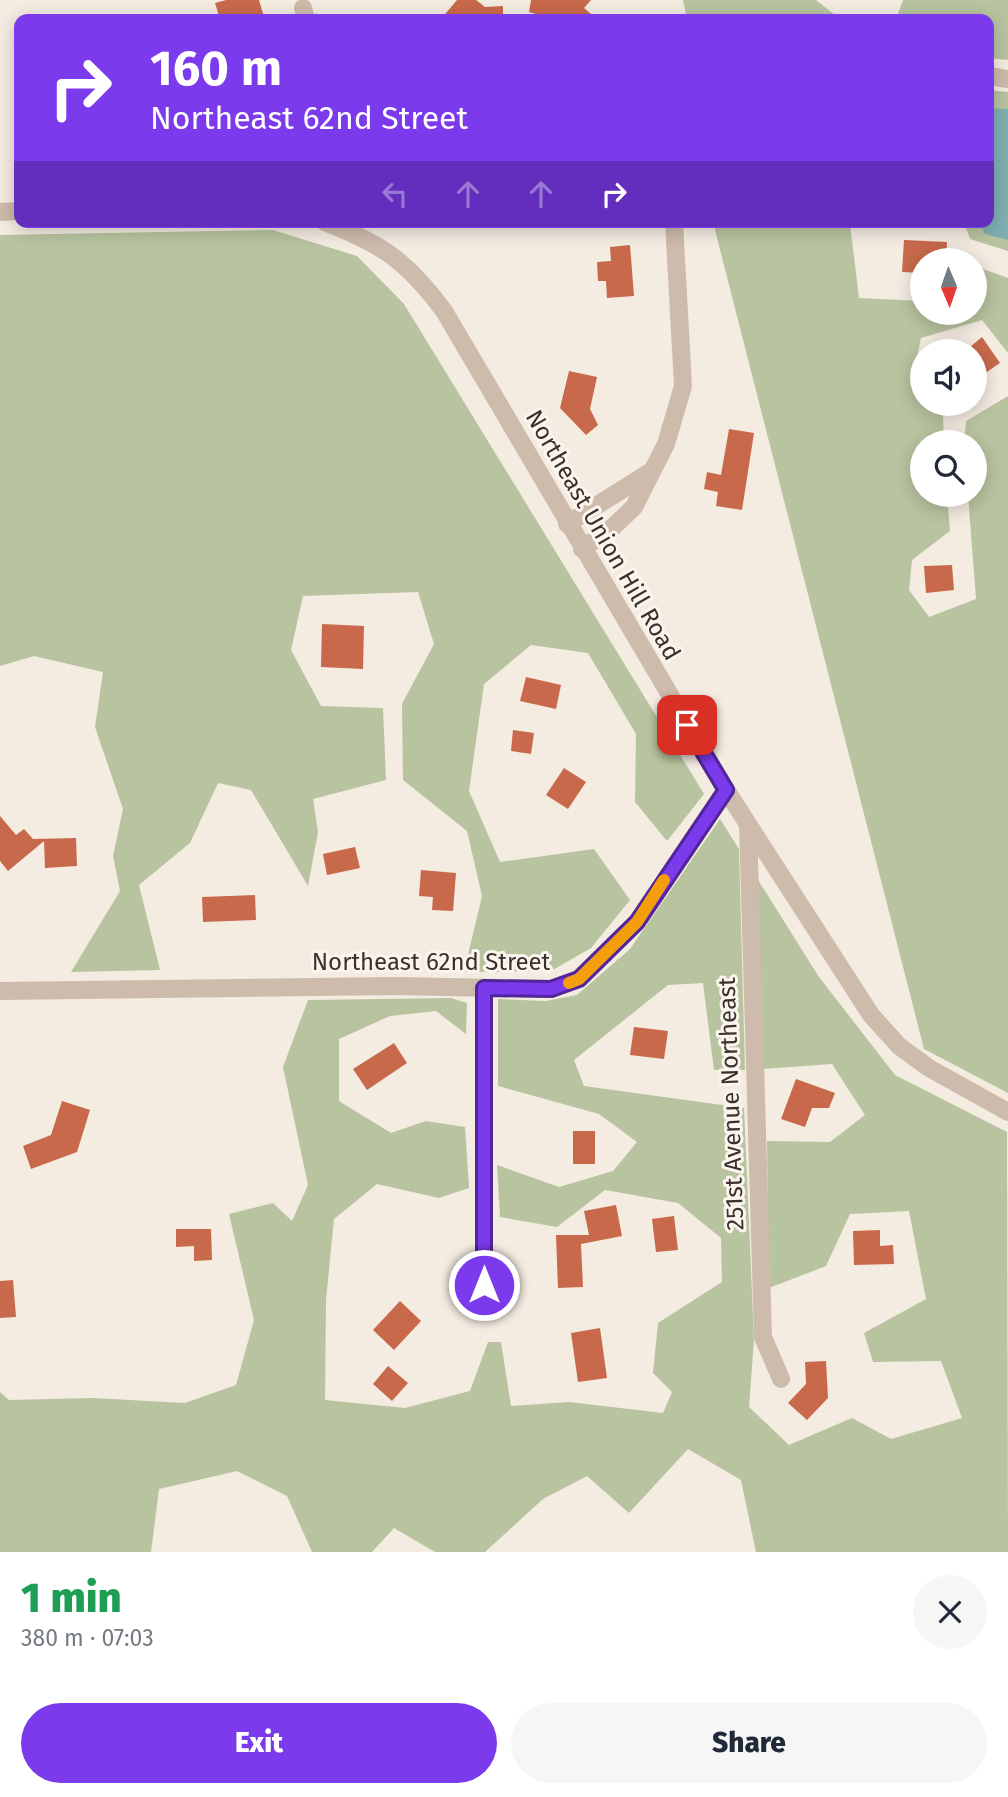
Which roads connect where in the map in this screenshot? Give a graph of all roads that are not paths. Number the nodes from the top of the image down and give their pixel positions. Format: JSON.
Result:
{"nodes":[{"id":1,"x":674,"y":228,"type":"edge"},
{"id":2,"x":357,"y":229,"type":"edge"},
{"id":3,"x":652,"y":471,"type":"junction"},
{"id":4,"x":568,"y":524,"type":"junction"},
{"id":5,"x":582,"y":550,"type":"junction"},
{"id":6,"x":726,"y":790,"type":"junction"},
{"id":7,"x":748,"y":824,"type":"junction"},
{"id":8,"x":484,"y":988,"type":"junction"},
{"id":9,"x":0,"y":991,"type":"edge"},
{"id":10,"x":1008,"y":1112,"type":"edge"},
{"id":11,"x":484,"y":1285,"type":"dead end"},
{"id":12,"x":781,"y":1379,"type":"dead end"}],
"edges":[{"from":1,"to":3,"type":"street"},
{"from":2,"to":4,"type":"street","name":"Northeast Union Hill Road"},
{"from":3,"to":4,"type":"street"},
{"from":3,"to":5,"type":"street"},
{"from":4,"to":5,"type":"street","name":"Northeast Union Hill Road"},
{"from":5,"to":6,"type":"street","name":"Northeast Union Hill Road"},
{"from":6,"to":7,"type":"street","name":"Northeast Union Hill Road"},
{"from":6,"to":8,"type":"street","name":"Northeast 62nd Street"},
{"from":7,"to":10,"type":"street","name":"Northeast Union Hill Road"},
{"from":7,"to":12,"type":"street","name":"251st Avenue Northeast"},
{"from":8,"to":9,"type":"street","name":"Northeast 62nd Street"},
{"from":8,"to":11,"type":"street"}]}
